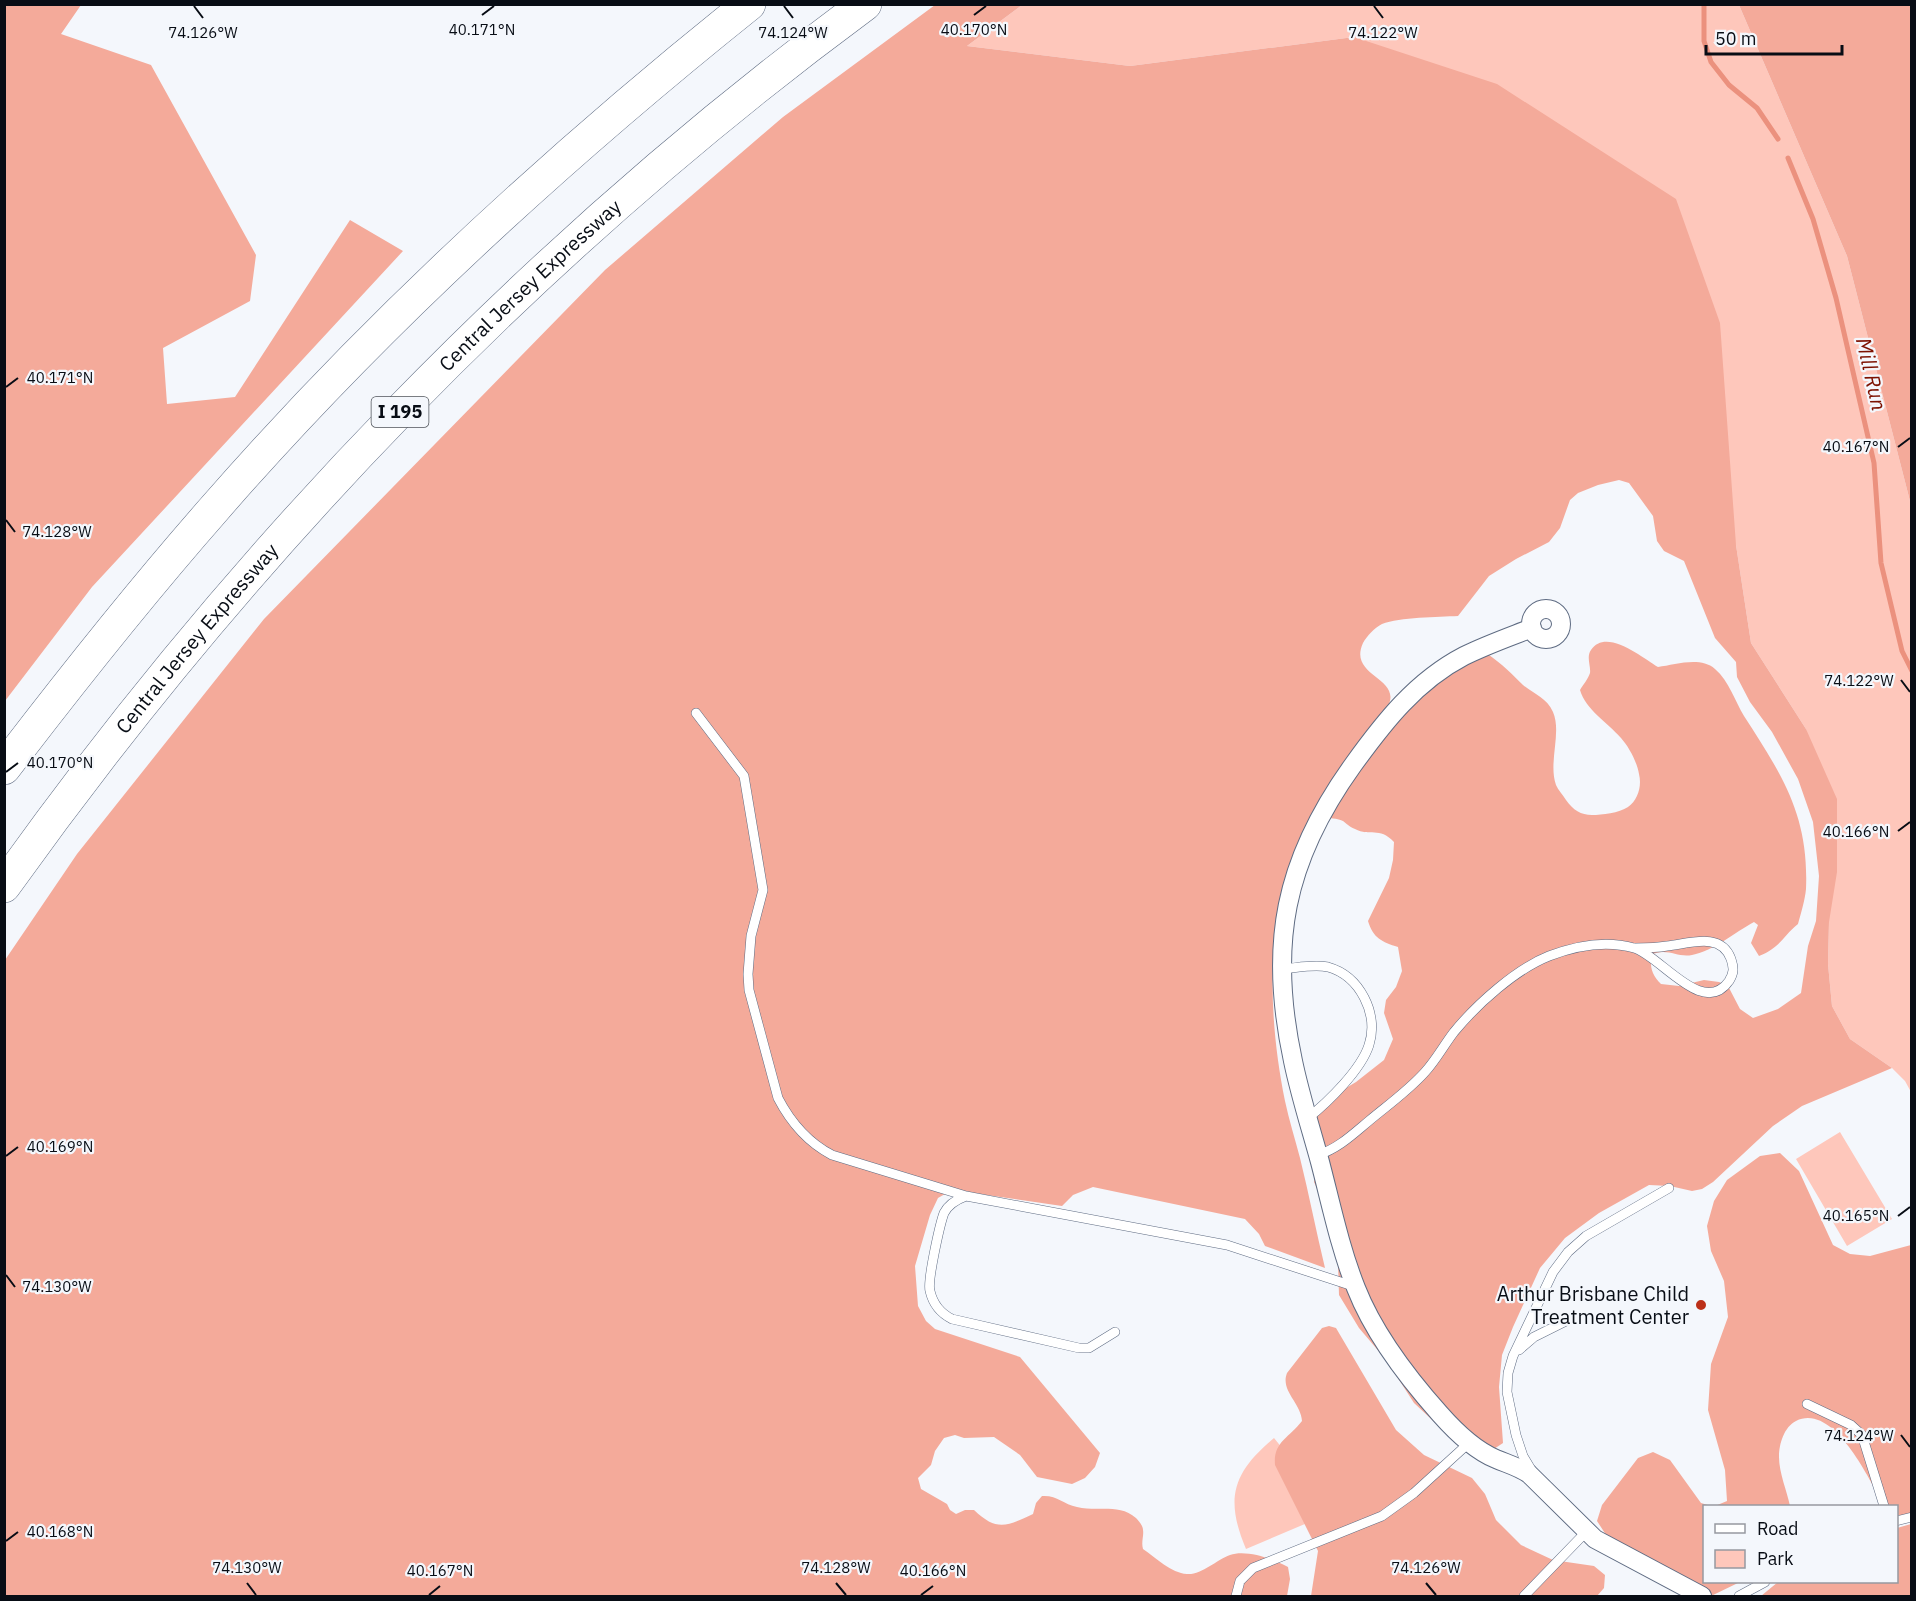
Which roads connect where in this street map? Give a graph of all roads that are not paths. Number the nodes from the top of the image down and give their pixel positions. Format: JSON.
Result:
{"nodes":[{"id":1,"x":749,"y":4,"type":"edge"},
{"id":2,"x":865,"y":4,"type":"edge"},
{"id":3,"x":1532,"y":628,"type":"dead end"},
{"id":4,"x":696,"y":713,"type":"dead end"},
{"id":5,"x":4,"y":768,"type":"edge"},
{"id":6,"x":4,"y":886,"type":"edge"},
{"id":7,"x":1635,"y":948,"type":"junction"},
{"id":8,"x":1282,"y":969,"type":"junction"},
{"id":9,"x":1308,"y":1119,"type":"junction"},
{"id":10,"x":1318,"y":1155,"type":"junction"},
{"id":11,"x":1669,"y":1188,"type":"dead end"},
{"id":12,"x":966,"y":1196,"type":"junction"},
{"id":13,"x":1356,"y":1287,"type":"junction"},
{"id":14,"x":1568,"y":1320,"type":"dead end"},
{"id":15,"x":1115,"y":1332,"type":"dead end"},
{"id":16,"x":1513,"y":1356,"type":"junction"},
{"id":17,"x":1807,"y":1404,"type":"dead end"},
{"id":18,"x":1470,"y":1442,"type":"junction"},
{"id":19,"x":1518,"y":1444,"type":"junction"},
{"id":20,"x":1496,"y":1459,"type":"junction"},
{"id":21,"x":1544,"y":1488,"type":"junction"},
{"id":22,"x":1884,"y":1505,"type":"edge"},
{"id":23,"x":1586,"y":1532,"type":"junction"},
{"id":24,"x":1762,"y":1583,"type":"edge"},
{"id":25,"x":1236,"y":1596,"type":"edge"},
{"id":26,"x":1524,"y":1596,"type":"edge"},
{"id":27,"x":1702,"y":1596,"type":"edge"},
{"id":28,"x":1739,"y":1596,"type":"edge"}],
"edges":[{"from":1,"to":5,"type":"highway"},
{"from":2,"to":6,"type":"highway","name":"Central Jersey Expressway","number":"I 195"},
{"from":3,"to":8,"type":"street"},
{"from":4,"to":12,"type":"lane"},
{"from":7,"to":7,"type":"lane"},
{"from":7,"to":10,"type":"lane"},
{"from":8,"to":9,"type":"street"},
{"from":8,"to":9,"type":"lane"},
{"from":9,"to":10,"type":"street"},
{"from":10,"to":13,"type":"street"},
{"from":11,"to":16,"type":"lane"},
{"from":12,"to":13,"type":"lane"},
{"from":12,"to":15,"type":"lane"},
{"from":13,"to":18,"type":"street"},
{"from":14,"to":16,"type":"lane"},
{"from":16,"to":19,"type":"lane"},
{"from":17,"to":22,"type":"lane"},
{"from":18,"to":20,"type":"street"},
{"from":18,"to":25,"type":"lane"},
{"from":19,"to":20,"type":"lane"},
{"from":19,"to":21,"type":"lane"},
{"from":20,"to":21,"type":"street"},
{"from":21,"to":23,"type":"street"},
{"from":23,"to":26,"type":"lane"},
{"from":23,"to":27,"type":"street"},
{"from":24,"to":28,"type":"lane"}]}
